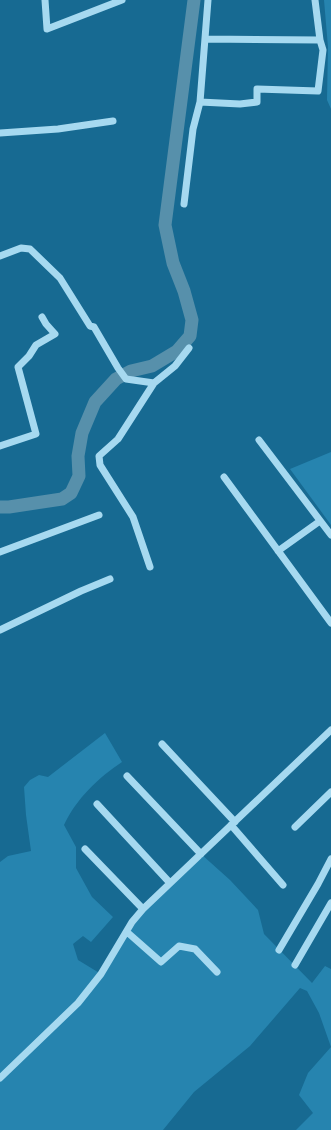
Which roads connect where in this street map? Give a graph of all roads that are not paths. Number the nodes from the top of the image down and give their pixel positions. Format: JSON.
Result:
{"nodes":[{"id":1,"x":45,"y":0,"type":"edge"},
{"id":2,"x":122,"y":0,"type":"edge"},
{"id":3,"x":208,"y":0,"type":"edge"},
{"id":4,"x":315,"y":0,"type":"edge"},
{"id":5,"x":205,"y":39,"type":"junction"},
{"id":6,"x":320,"y":40,"type":"junction"},
{"id":7,"x":200,"y":102,"type":"junction"},
{"id":8,"x":113,"y":122,"type":"dead end"},
{"id":9,"x":0,"y":133,"type":"edge"},
{"id":10,"x":184,"y":204,"type":"dead end"},
{"id":11,"x":0,"y":256,"type":"edge"},
{"id":12,"x":42,"y":317,"type":"dead end"},
{"id":13,"x":189,"y":348,"type":"dead end"},
{"id":14,"x":154,"y":383,"type":"junction"},
{"id":15,"x":259,"y":440,"type":"dead end"},
{"id":16,"x":0,"y":446,"type":"edge"},
{"id":17,"x":224,"y":477,"type":"dead end"},
{"id":18,"x":99,"y":515,"type":"dead end"},
{"id":19,"x":320,"y":521,"type":"junction"},
{"id":20,"x":331,"y":535,"type":"edge"},
{"id":21,"x":278,"y":551,"type":"junction"},
{"id":22,"x":0,"y":552,"type":"edge"},
{"id":23,"x":150,"y":567,"type":"dead end"},
{"id":24,"x":110,"y":579,"type":"dead end"},
{"id":25,"x":331,"y":623,"type":"edge"},
{"id":26,"x":0,"y":630,"type":"edge"},
{"id":27,"x":331,"y":730,"type":"edge"},
{"id":28,"x":162,"y":744,"type":"dead end"},
{"id":29,"x":127,"y":776,"type":"dead end"},
{"id":30,"x":331,"y":792,"type":"edge"},
{"id":31,"x":97,"y":804,"type":"dead end"},
{"id":32,"x":233,"y":823,"type":"junction"},
{"id":33,"x":295,"y":827,"type":"dead end"},
{"id":34,"x":85,"y":849,"type":"dead end"},
{"id":35,"x":201,"y":854,"type":"junction"},
{"id":36,"x":331,"y":859,"type":"edge"},
{"id":37,"x":170,"y":884,"type":"junction"},
{"id":38,"x":283,"y":885,"type":"dead end"},
{"id":39,"x":331,"y":903,"type":"edge"},
{"id":40,"x":143,"y":909,"type":"junction"},
{"id":41,"x":127,"y":932,"type":"junction"},
{"id":42,"x":279,"y":950,"type":"dead end"},
{"id":43,"x":295,"y":965,"type":"dead end"},
{"id":44,"x":218,"y":972,"type":"dead end"},
{"id":45,"x":0,"y":1078,"type":"edge"}],
"edges":[{"from":1,"to":2,"type":"street"},
{"from":3,"to":5,"type":"street"},
{"from":4,"to":6,"type":"street"},
{"from":5,"to":6,"type":"street"},
{"from":5,"to":7,"type":"street"},
{"from":6,"to":7,"type":"street"},
{"from":7,"to":10,"type":"street"},
{"from":8,"to":9,"type":"street"},
{"from":11,"to":14,"type":"street"},
{"from":12,"to":16,"type":"street"},
{"from":13,"to":14,"type":"street"},
{"from":14,"to":23,"type":"street"},
{"from":15,"to":19,"type":"street"},
{"from":17,"to":21,"type":"street"},
{"from":18,"to":22,"type":"street"},
{"from":19,"to":20,"type":"street"},
{"from":19,"to":21,"type":"street"},
{"from":21,"to":25,"type":"street"},
{"from":24,"to":26,"type":"street"},
{"from":27,"to":32,"type":"street"},
{"from":28,"to":32,"type":"street"},
{"from":29,"to":35,"type":"street"},
{"from":30,"to":33,"type":"street"},
{"from":31,"to":37,"type":"street"},
{"from":32,"to":35,"type":"street"},
{"from":32,"to":38,"type":"street"},
{"from":34,"to":40,"type":"street"},
{"from":35,"to":37,"type":"street"},
{"from":36,"to":42,"type":"street"},
{"from":37,"to":40,"type":"street"},
{"from":39,"to":43,"type":"street"},
{"from":40,"to":41,"type":"street"},
{"from":41,"to":44,"type":"street"},
{"from":41,"to":45,"type":"street"}]}
